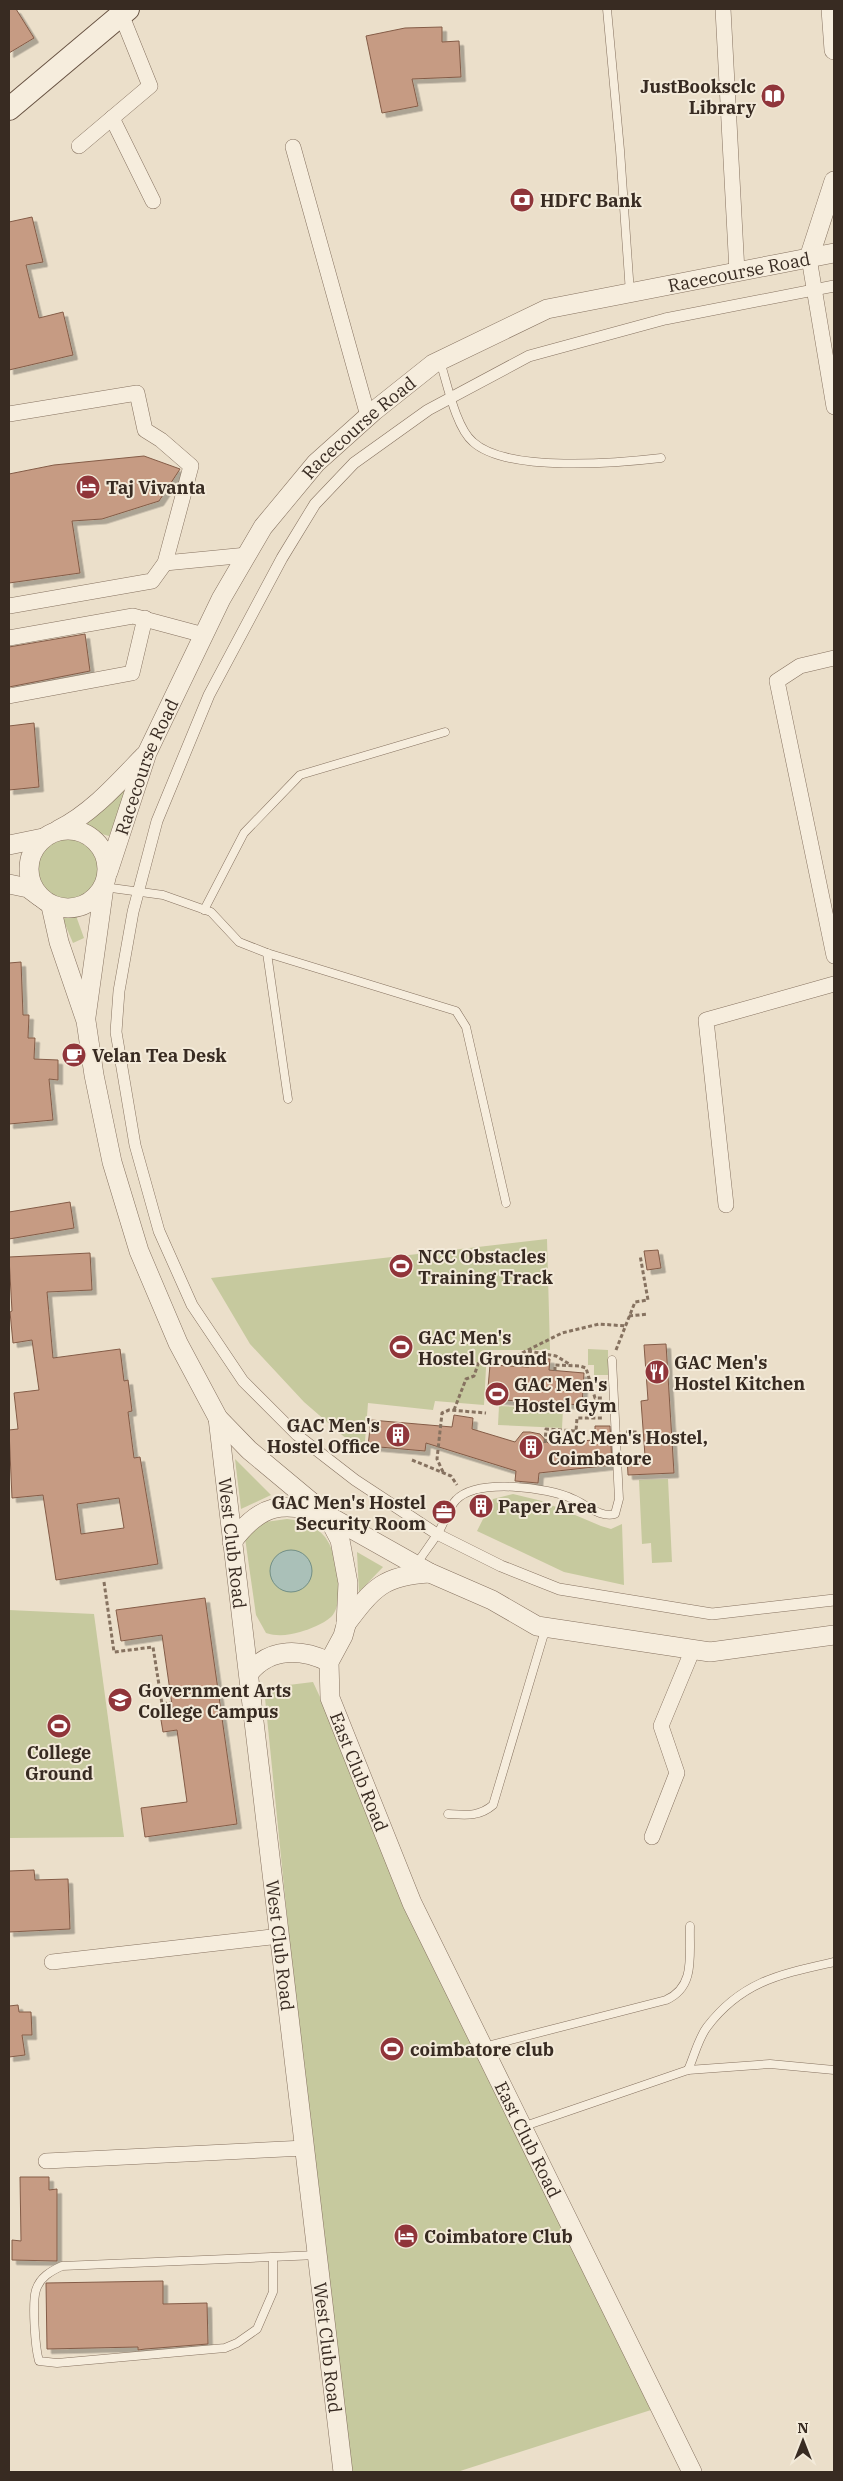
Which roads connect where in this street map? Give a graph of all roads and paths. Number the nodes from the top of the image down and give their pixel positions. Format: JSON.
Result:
{"nodes":[{"id":1,"x":607,"y":9,"type":"edge"},
{"id":2,"x":723,"y":9,"type":"edge"},
{"id":3,"x":831,"y":9,"type":"edge"},
{"id":4,"x":125,"y":12,"type":"edge"},
{"id":5,"x":834,"y":50,"type":"edge"},
{"id":6,"x":9,"y":109,"type":"edge"},
{"id":7,"x":112,"y":118,"type":"junction"},
{"id":8,"x":79,"y":146,"type":"dead end"},
{"id":9,"x":292,"y":147,"type":"dead end"},
{"id":10,"x":834,"y":181,"type":"edge"},
{"id":11,"x":153,"y":201,"type":"dead end"},
{"id":12,"x":834,"y":253,"type":"edge"},
{"id":13,"x":809,"y":258,"type":"junction"},
{"id":14,"x":737,"y":272,"type":"junction"},
{"id":15,"x":834,"y":286,"type":"edge"},
{"id":16,"x":815,"y":290,"type":"junction"},
{"id":17,"x":630,"y":293,"type":"junction"},
{"id":18,"x":440,"y":361,"type":"junction"},
{"id":19,"x":452,"y":397,"type":"junction"},
{"id":20,"x":834,"y":407,"type":"edge"},
{"id":21,"x":9,"y":414,"type":"edge"},
{"id":22,"x":368,"y":416,"type":"junction"},
{"id":23,"x":661,"y":458,"type":"dead end"},
{"id":24,"x":247,"y":555,"type":"junction"},
{"id":25,"x":165,"y":563,"type":"junction"},
{"id":26,"x":9,"y":606,"type":"edge"},
{"id":27,"x":145,"y":618,"type":"junction"},
{"id":28,"x":204,"y":635,"type":"junction"},
{"id":29,"x":9,"y":638,"type":"edge"},
{"id":30,"x":834,"y":658,"type":"edge"},
{"id":31,"x":9,"y":696,"type":"edge"},
{"id":32,"x":446,"y":732,"type":"dead end"},
{"id":33,"x":147,"y":753,"type":"junction"},
{"id":34,"x":49,"y":835,"type":"junction"},
{"id":35,"x":9,"y":845,"type":"edge"},
{"id":36,"x":106,"y":879,"type":"junction"},
{"id":37,"x":9,"y":884,"type":"edge"},
{"id":38,"x":138,"y":892,"type":"junction"},
{"id":39,"x":46,"y":902,"type":"junction"},
{"id":40,"x":204,"y":910,"type":"junction"},
{"id":41,"x":267,"y":953,"type":"junction"},
{"id":42,"x":834,"y":956,"type":"edge"},
{"id":43,"x":834,"y":984,"type":"edge"},
{"id":44,"x":86,"y":1021,"type":"junction"},
{"id":45,"x":288,"y":1100,"type":"dead end"},
{"id":46,"x":506,"y":1203,"type":"dead end"},
{"id":47,"x":726,"y":1205,"type":"dead end"},
{"id":48,"x":640,"y":1255,"type":"dead end"},
{"id":49,"x":648,"y":1314,"type":"dead end"},
{"id":50,"x":629,"y":1316,"type":"junction"},
{"id":51,"x":626,"y":1326,"type":"junction"},
{"id":52,"x":526,"y":1350,"type":"junction"},
{"id":53,"x":612,"y":1360,"type":"joint"},
{"id":54,"x":572,"y":1365,"type":"junction"},
{"id":55,"x":555,"y":1371,"type":"dead end"},
{"id":56,"x":595,"y":1398,"type":"dead end"},
{"id":57,"x":454,"y":1410,"type":"junction"},
{"id":58,"x":486,"y":1413,"type":"dead end"},
{"id":59,"x":218,"y":1418,"type":"junction"},
{"id":60,"x":615,"y":1418,"type":"junction"},
{"id":61,"x":545,"y":1443,"type":"dead end"},
{"id":62,"x":412,"y":1460,"type":"dead end"},
{"id":63,"x":443,"y":1472,"type":"junction"},
{"id":64,"x":455,"y":1500,"type":"junction"},
{"id":65,"x":327,"y":1515,"type":"junction"},
{"id":66,"x":437,"y":1534,"type":"junction"},
{"id":67,"x":232,"y":1542,"type":"junction"},
{"id":68,"x":423,"y":1569,"type":"junction"},
{"id":69,"x":104,"y":1582,"type":"dead end"},
{"id":70,"x":834,"y":1600,"type":"edge"},
{"id":71,"x":346,"y":1624,"type":"junction"},
{"id":72,"x":548,"y":1628,"type":"junction"},
{"id":73,"x":834,"y":1635,"type":"edge"},
{"id":74,"x":693,"y":1649,"type":"junction"},
{"id":75,"x":329,"y":1662,"type":"junction"},
{"id":76,"x":250,"y":1672,"type":"junction"},
{"id":77,"x":171,"y":1712,"type":"dead end"},
{"id":78,"x":448,"y":1814,"type":"dead end"},
{"id":79,"x":652,"y":1837,"type":"dead end"},
{"id":80,"x":690,"y":1926,"type":"dead end"},
{"id":81,"x":280,"y":1936,"type":"junction"},
{"id":82,"x":52,"y":1962,"type":"dead end"},
{"id":83,"x":834,"y":1962,"type":"edge"},
{"id":84,"x":483,"y":2047,"type":"junction"},
{"id":85,"x":688,"y":2070,"type":"junction"},
{"id":86,"x":834,"y":2070,"type":"edge"},
{"id":87,"x":522,"y":2127,"type":"junction"},
{"id":88,"x":305,"y":2148,"type":"junction"},
{"id":89,"x":46,"y":2161,"type":"dead end"},
{"id":90,"x":317,"y":2254,"type":"junction"},
{"id":91,"x":273,"y":2257,"type":"junction"},
{"id":92,"x":343,"y":2472,"type":"edge"},
{"id":93,"x":692,"y":2472,"type":"edge"}],
"edges":[{"from":1,"to":17,"type":"lane"},
{"from":2,"to":14,"type":"street"},
{"from":3,"to":5,"type":"street"},
{"from":4,"to":6,"type":"main road"},
{"from":4,"to":7,"type":"street"},
{"from":7,"to":8,"type":"street"},
{"from":7,"to":11,"type":"street"},
{"from":9,"to":22,"type":"street"},
{"from":10,"to":13,"type":"street"},
{"from":12,"to":13,"type":"street","name":"Racecourse Road"},
{"from":13,"to":14,"type":"street","name":"Racecourse Road"},
{"from":13,"to":16,"type":"street"},
{"from":14,"to":17,"type":"street","name":"Racecourse Road"},
{"from":15,"to":16,"type":"street"},
{"from":16,"to":19,"type":"street"},
{"from":16,"to":20,"type":"street"},
{"from":17,"to":18,"type":"street","name":"Racecourse Road"},
{"from":18,"to":19,"type":"lane"},
{"from":18,"to":22,"type":"street","name":"Racecourse Road"},
{"from":19,"to":23,"type":"lane"},
{"from":19,"to":38,"type":"street"},
{"from":21,"to":25,"type":"street"},
{"from":22,"to":24,"type":"street","name":"Racecourse Road"},
{"from":24,"to":25,"type":"street"},
{"from":24,"to":28,"type":"street","name":"Racecourse Road"},
{"from":25,"to":26,"type":"street"},
{"from":27,"to":28,"type":"street"},
{"from":27,"to":29,"type":"street"},
{"from":27,"to":31,"type":"street"},
{"from":28,"to":33,"type":"street","name":"Racecourse Road"},
{"from":30,"to":42,"type":"street"},
{"from":32,"to":40,"type":"lane"},
{"from":33,"to":34,"type":"street"},
{"from":33,"to":36,"type":"street","name":"Racecourse Road"},
{"from":34,"to":35,"type":"street"},
{"from":34,"to":36,"type":"street"},
{"from":34,"to":39,"type":"street"},
{"from":36,"to":38,"type":"lane"},
{"from":36,"to":39,"type":"street"},
{"from":36,"to":44,"type":"street","name":"Racecourse Road"},
{"from":37,"to":39,"type":"street"},
{"from":38,"to":40,"type":"lane"},
{"from":38,"to":66,"type":"street"},
{"from":39,"to":44,"type":"street"},
{"from":40,"to":41,"type":"lane"},
{"from":41,"to":45,"type":"lane"},
{"from":41,"to":46,"type":"lane"},
{"from":43,"to":47,"type":"street"},
{"from":44,"to":59,"type":"street"},
{"from":48,"to":50,"type":"path"},
{"from":49,"to":50,"type":"path"},
{"from":50,"to":51,"type":"path"},
{"from":51,"to":52,"type":"path"},
{"from":51,"to":53,"type":"path"},
{"from":52,"to":54,"type":"path"},
{"from":52,"to":57,"type":"path"},
{"from":53,"to":60,"type":"lane"},
{"from":54,"to":55,"type":"path"},
{"from":54,"to":56,"type":"path"},
{"from":57,"to":58,"type":"path"},
{"from":57,"to":63,"type":"path"},
{"from":59,"to":65,"type":"street"},
{"from":59,"to":67,"type":"street","name":"West Club Road"},
{"from":60,"to":61,"type":"path"},
{"from":60,"to":64,"type":"lane"},
{"from":62,"to":63,"type":"path"},
{"from":63,"to":64,"type":"path"},
{"from":64,"to":66,"type":"lane"},
{"from":65,"to":67,"type":"street"},
{"from":65,"to":68,"type":"street"},
{"from":65,"to":71,"type":"street"},
{"from":66,"to":68,"type":"lane"},
{"from":66,"to":70,"type":"street"},
{"from":67,"to":76,"type":"street","name":"West Club Road"},
{"from":68,"to":71,"type":"street"},
{"from":68,"to":72,"type":"street"},
{"from":69,"to":77,"type":"path"},
{"from":71,"to":75,"type":"street"},
{"from":72,"to":74,"type":"street"},
{"from":72,"to":78,"type":"lane"},
{"from":73,"to":74,"type":"street"},
{"from":74,"to":79,"type":"street"},
{"from":75,"to":76,"type":"street"},
{"from":75,"to":84,"type":"street","name":"East Club Road"},
{"from":76,"to":81,"type":"street","name":"West Club Road"},
{"from":80,"to":84,"type":"lane"},
{"from":81,"to":82,"type":"street"},
{"from":81,"to":88,"type":"street","name":"West Club Road"},
{"from":83,"to":85,"type":"lane"},
{"from":84,"to":87,"type":"street","name":"East Club Road"},
{"from":85,"to":86,"type":"lane"},
{"from":85,"to":87,"type":"lane"},
{"from":87,"to":93,"type":"street","name":"East Club Road"},
{"from":88,"to":89,"type":"street"},
{"from":88,"to":90,"type":"street","name":"West Club Road"},
{"from":90,"to":91,"type":"lane"},
{"from":90,"to":92,"type":"street","name":"West Club Road"},
{"from":91,"to":91,"type":"lane"}]}
